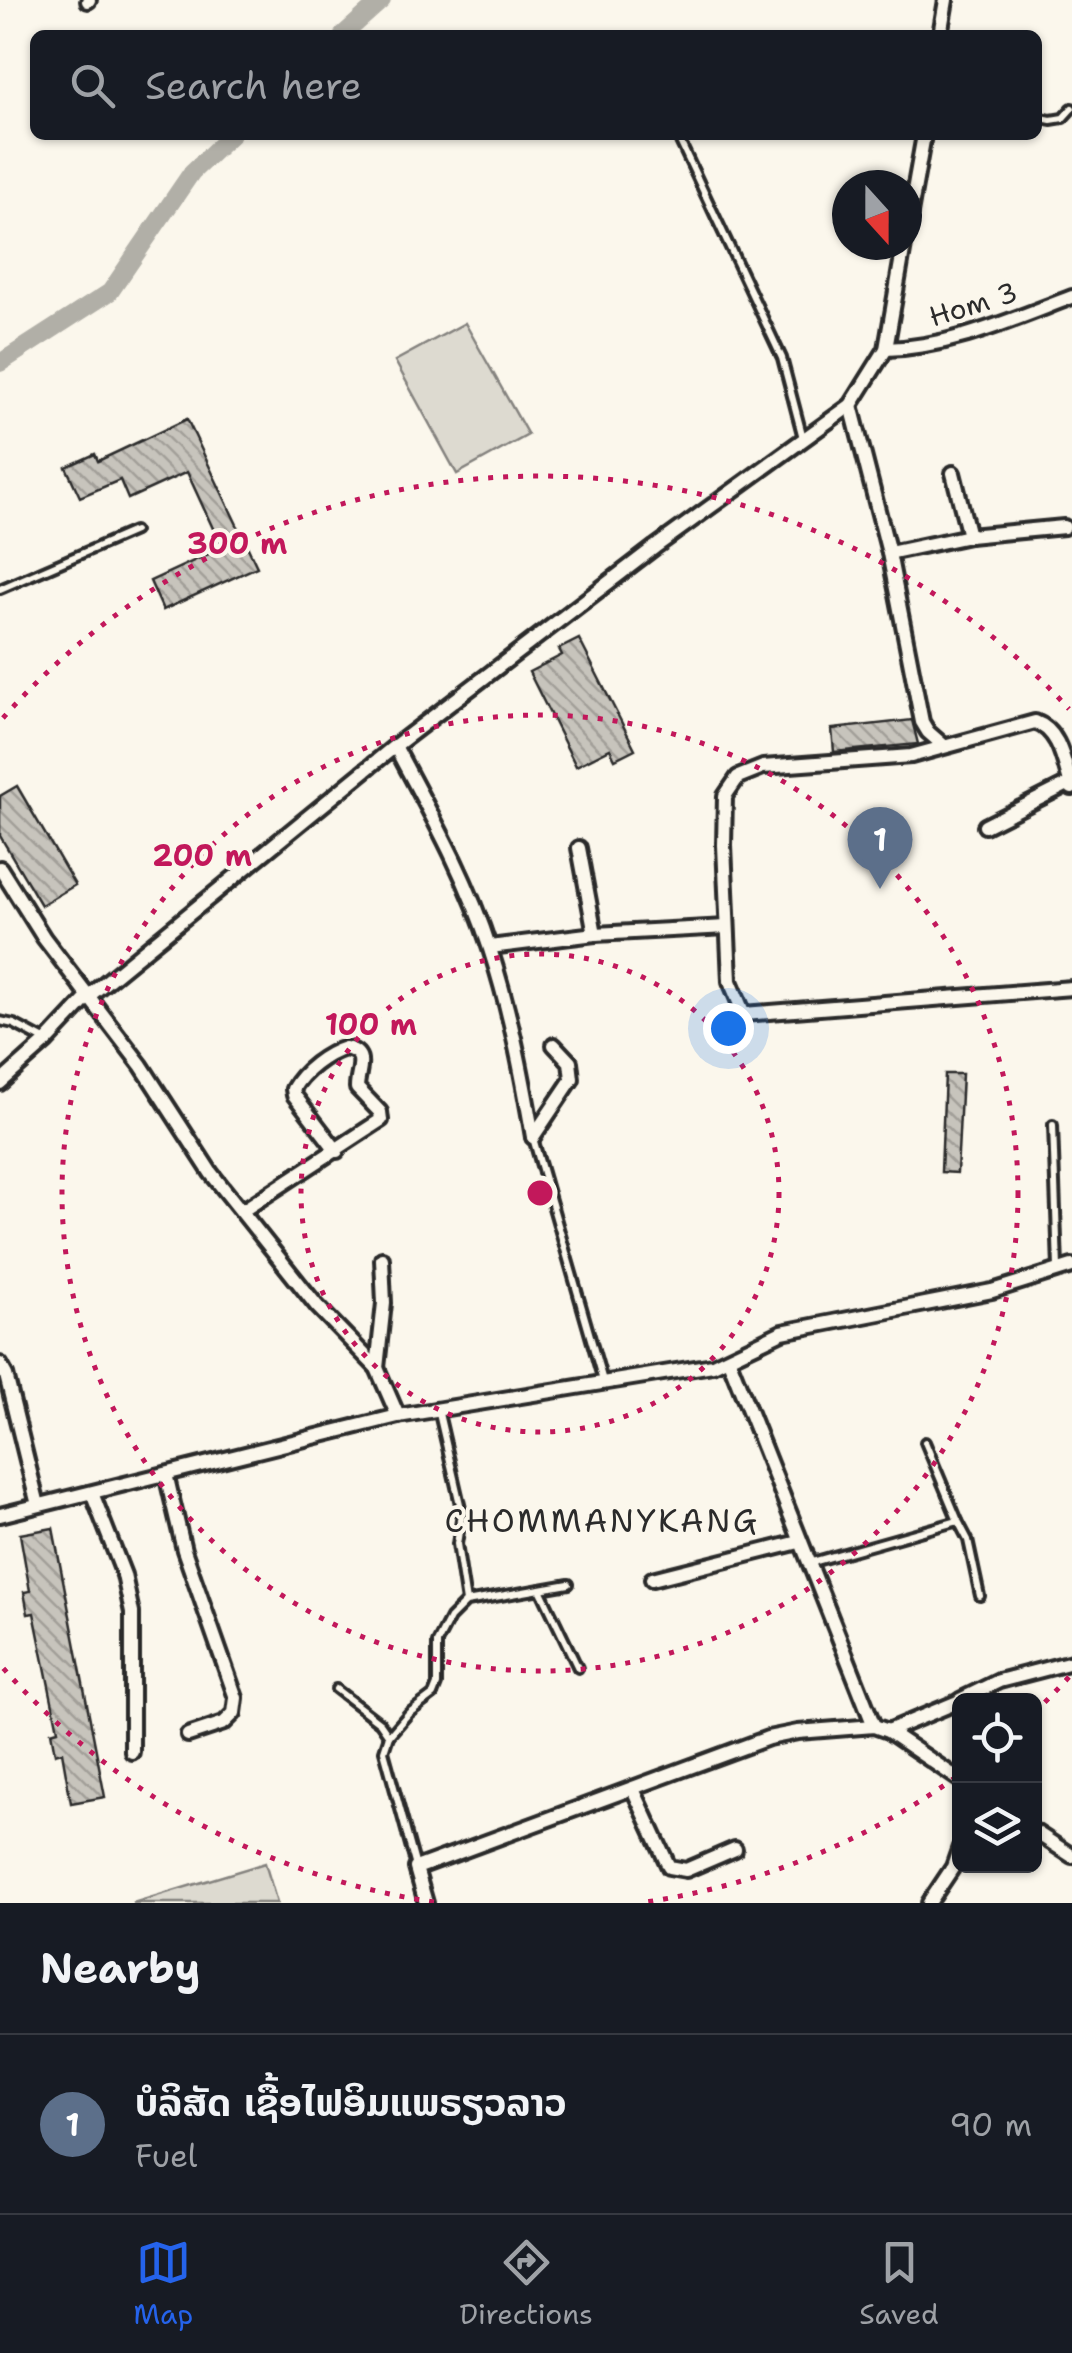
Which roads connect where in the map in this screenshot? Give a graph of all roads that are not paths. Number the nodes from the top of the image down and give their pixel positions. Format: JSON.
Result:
{"nodes":[{"id":1,"x":946,"y":0,"type":"edge"},
{"id":2,"x":941,"y":30,"type":"edge"},
{"id":3,"x":1072,"y":108,"type":"edge"},
{"id":4,"x":1042,"y":116,"type":"edge"},
{"id":5,"x":679,"y":140,"type":"edge"},
{"id":6,"x":923,"y":140,"type":"edge"},
{"id":7,"x":918,"y":170,"type":"edge"},
{"id":8,"x":901,"y":260,"type":"edge"},
{"id":9,"x":1072,"y":297,"type":"edge"},
{"id":10,"x":886,"y":349,"type":"junction"},
{"id":11,"x":851,"y":406,"type":"junction"},
{"id":12,"x":804,"y":440,"type":"junction"},
{"id":13,"x":953,"y":473,"type":"dead end"},
{"id":14,"x":1064,"y":527,"type":"dead end"},
{"id":15,"x":134,"y":530,"type":"dead end"},
{"id":16,"x":969,"y":536,"type":"junction"},
{"id":17,"x":889,"y":553,"type":"junction"},
{"id":18,"x":0,"y":588,"type":"edge"},
{"id":19,"x":1072,"y":738,"type":"edge"},
{"id":20,"x":1057,"y":741,"type":"junction"},
{"id":21,"x":395,"y":746,"type":"junction"},
{"id":22,"x":944,"y":746,"type":"junction"},
{"id":23,"x":1071,"y":785,"type":"edge"},
{"id":24,"x":985,"y":826,"type":"dead end"},
{"id":25,"x":579,"y":848,"type":"dead end"},
{"id":26,"x":0,"y":868,"type":"edge"},
{"id":27,"x":726,"y":927,"type":"junction"},
{"id":28,"x":594,"y":934,"type":"junction"},
{"id":29,"x":490,"y":947,"type":"junction"},
{"id":30,"x":1072,"y":988,"type":"edge"},
{"id":31,"x":90,"y":995,"type":"junction"},
{"id":32,"x":0,"y":1022,"type":"edge"},
{"id":33,"x":47,"y":1041,"type":"junction"},
{"id":34,"x":554,"y":1045,"type":"dead end"},
{"id":35,"x":0,"y":1083,"type":"edge"},
{"id":36,"x":1054,"y":1125,"type":"dead end"},
{"id":37,"x":533,"y":1137,"type":"junction"},
{"id":38,"x":337,"y":1151,"type":"junction"},
{"id":39,"x":242,"y":1211,"type":"junction"},
{"id":40,"x":382,"y":1259,"type":"dead end"},
{"id":41,"x":1065,"y":1269,"type":"edge"},
{"id":42,"x":729,"y":1360,"type":"junction"},
{"id":43,"x":0,"y":1364,"type":"edge"},
{"id":44,"x":377,"y":1368,"type":"junction"},
{"id":45,"x":604,"y":1383,"type":"junction"},
{"id":46,"x":438,"y":1409,"type":"junction"},
{"id":47,"x":398,"y":1416,"type":"junction"},
{"id":48,"x":925,"y":1442,"type":"dead end"},
{"id":49,"x":166,"y":1474,"type":"junction"},
{"id":50,"x":92,"y":1493,"type":"junction"},
{"id":51,"x":38,"y":1505,"type":"junction"},
{"id":52,"x":0,"y":1515,"type":"edge"},
{"id":53,"x":958,"y":1521,"type":"junction"},
{"id":54,"x":799,"y":1542,"type":"junction"},
{"id":55,"x":808,"y":1564,"type":"junction"},
{"id":56,"x":652,"y":1579,"type":"dead end"},
{"id":57,"x":569,"y":1584,"type":"dead end"},
{"id":58,"x":540,"y":1589,"type":"junction"},
{"id":59,"x":980,"y":1596,"type":"dead end"},
{"id":60,"x":466,"y":1602,"type":"junction"},
{"id":61,"x":1072,"y":1662,"type":"edge"},
{"id":62,"x":578,"y":1668,"type":"dead end"},
{"id":63,"x":336,"y":1689,"type":"dead end"},
{"id":64,"x":976,"y":1693,"type":"edge"},
{"id":65,"x":952,"y":1703,"type":"edge"},
{"id":66,"x":880,"y":1728,"type":"junction"},
{"id":67,"x":188,"y":1735,"type":"dead end"},
{"id":68,"x":389,"y":1736,"type":"junction"},
{"id":69,"x":132,"y":1752,"type":"dead end"},
{"id":70,"x":952,"y":1775,"type":"edge"},
{"id":71,"x":634,"y":1789,"type":"junction"},
{"id":72,"x":1042,"y":1836,"type":"edge"},
{"id":73,"x":735,"y":1849,"type":"dead end"},
{"id":74,"x":1072,"y":1856,"type":"edge"},
{"id":75,"x":416,"y":1868,"type":"junction"},
{"id":76,"x":952,"y":1870,"type":"edge"},
{"id":77,"x":426,"y":1903,"type":"edge"},
{"id":78,"x":929,"y":1903,"type":"edge"}],
"edges":[{"from":1,"to":2,"type":"street"},
{"from":3,"to":4,"type":"lane"},
{"from":5,"to":12,"type":"lane"},
{"from":6,"to":7,"type":"street"},
{"from":8,"to":10,"type":"street"},
{"from":9,"to":10,"type":"street","name":"Hom 3"},
{"from":10,"to":11,"type":"street"},
{"from":11,"to":12,"type":"street"},
{"from":11,"to":17,"type":"street"},
{"from":12,"to":21,"type":"street"},
{"from":13,"to":16,"type":"street"},
{"from":14,"to":16,"type":"street"},
{"from":15,"to":18,"type":"lane"},
{"from":16,"to":17,"type":"street"},
{"from":17,"to":22,"type":"street"},
{"from":19,"to":20,"type":"street"},
{"from":20,"to":22,"type":"street"},
{"from":20,"to":23,"type":"street"},
{"from":21,"to":29,"type":"street"},
{"from":21,"to":31,"type":"street"},
{"from":22,"to":27,"type":"street"},
{"from":23,"to":24,"type":"street"},
{"from":25,"to":28,"type":"street"},
{"from":26,"to":31,"type":"street"},
{"from":27,"to":28,"type":"street"},
{"from":27,"to":30,"type":"street"},
{"from":28,"to":29,"type":"street"},
{"from":29,"to":37,"type":"street"},
{"from":31,"to":33,"type":"street"},
{"from":31,"to":39,"type":"street"},
{"from":32,"to":33,"type":"lane"},
{"from":33,"to":35,"type":"street"},
{"from":34,"to":37,"type":"street"},
{"from":36,"to":41,"type":"lane"},
{"from":37,"to":45,"type":"lane"},
{"from":38,"to":38,"type":"street"},
{"from":38,"to":39,"type":"street"},
{"from":39,"to":44,"type":"street"},
{"from":40,"to":44,"type":"street"},
{"from":41,"to":42,"type":"street"},
{"from":42,"to":45,"type":"street"},
{"from":42,"to":54,"type":"street"},
{"from":43,"to":51,"type":"street"},
{"from":44,"to":47,"type":"street"},
{"from":45,"to":46,"type":"street"},
{"from":46,"to":47,"type":"street"},
{"from":46,"to":60,"type":"lane"},
{"from":47,"to":49,"type":"street"},
{"from":48,"to":53,"type":"lane"},
{"from":49,"to":50,"type":"street"},
{"from":49,"to":67,"type":"street"},
{"from":50,"to":51,"type":"street"},
{"from":50,"to":69,"type":"street"},
{"from":51,"to":52,"type":"street"},
{"from":53,"to":55,"type":"lane"},
{"from":53,"to":59,"type":"lane"},
{"from":54,"to":55,"type":"street"},
{"from":54,"to":56,"type":"street"},
{"from":55,"to":66,"type":"street"},
{"from":57,"to":58,"type":"lane"},
{"from":58,"to":60,"type":"lane"},
{"from":58,"to":62,"type":"lane"},
{"from":60,"to":68,"type":"lane"},
{"from":61,"to":64,"type":"street"},
{"from":63,"to":68,"type":"lane"},
{"from":65,"to":66,"type":"street"},
{"from":66,"to":70,"type":"street"},
{"from":66,"to":71,"type":"street"},
{"from":68,"to":75,"type":"lane"},
{"from":71,"to":73,"type":"street"},
{"from":71,"to":75,"type":"street"},
{"from":72,"to":74,"type":"street"},
{"from":75,"to":77,"type":"street"},
{"from":76,"to":78,"type":"street"}]}
